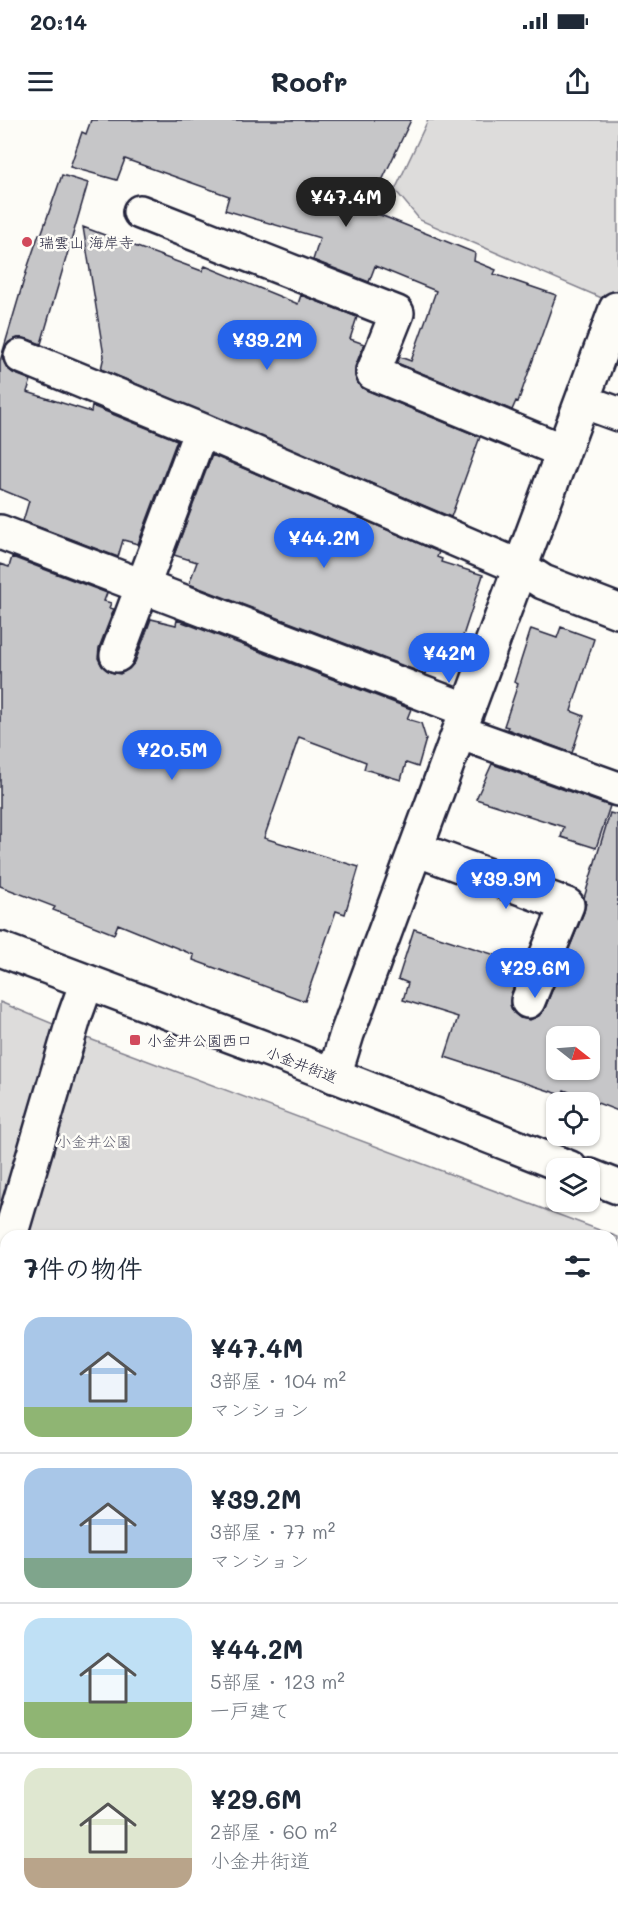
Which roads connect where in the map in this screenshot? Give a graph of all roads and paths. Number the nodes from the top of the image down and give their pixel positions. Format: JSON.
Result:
{"nodes":[{"id":1,"x":140,"y":212,"type":"dead end"},
{"id":2,"x":616,"y":309,"type":"dead end"},
{"id":3,"x":21,"y":356,"type":"dead end"},
{"id":4,"x":582,"y":401,"type":"junction"},
{"id":5,"x":618,"y":414,"type":"edge"},
{"id":6,"x":201,"y":430,"type":"junction"},
{"id":7,"x":563,"y":451,"type":"junction"},
{"id":8,"x":0,"y":532,"type":"edge"},
{"id":9,"x":520,"y":567,"type":"junction"},
{"id":10,"x":142,"y":586,"type":"junction"},
{"id":11,"x":618,"y":611,"type":"edge"},
{"id":12,"x":117,"y":655,"type":"dead end"},
{"id":13,"x":463,"y":721,"type":"junction"},
{"id":14,"x":618,"y":789,"type":"edge"},
{"id":15,"x":416,"y":849,"type":"junction"},
{"id":16,"x":0,"y":949,"type":"edge"},
{"id":17,"x":87,"y":982,"type":"junction"},
{"id":18,"x":528,"y":1001,"type":"dead end"},
{"id":19,"x":334,"y":1076,"type":"junction"},
{"id":20,"x":546,"y":1159,"type":"edge"},
{"id":21,"x":600,"y":1180,"type":"edge"},
{"id":22,"x":618,"y":1187,"type":"edge"},
{"id":23,"x":12,"y":1230,"type":"edge"}],
"edges":[{"from":1,"to":7,"type":"street"},
{"from":2,"to":4,"type":"street"},
{"from":3,"to":6,"type":"street"},
{"from":4,"to":5,"type":"street"},
{"from":4,"to":7,"type":"street"},
{"from":6,"to":9,"type":"street"},
{"from":6,"to":10,"type":"street"},
{"from":7,"to":9,"type":"street"},
{"from":8,"to":10,"type":"street"},
{"from":9,"to":11,"type":"street"},
{"from":9,"to":13,"type":"street"},
{"from":10,"to":12,"type":"street"},
{"from":10,"to":13,"type":"street"},
{"from":13,"to":14,"type":"street"},
{"from":13,"to":15,"type":"street"},
{"from":15,"to":18,"type":"street"},
{"from":15,"to":19,"type":"street"},
{"from":16,"to":17,"type":"street","name":"小金井街道"},
{"from":17,"to":19,"type":"street","name":"小金井街道"},
{"from":17,"to":23,"type":"street"},
{"from":19,"to":20,"type":"street","name":"小金井街道"},
{"from":21,"to":22,"type":"street"}]}
